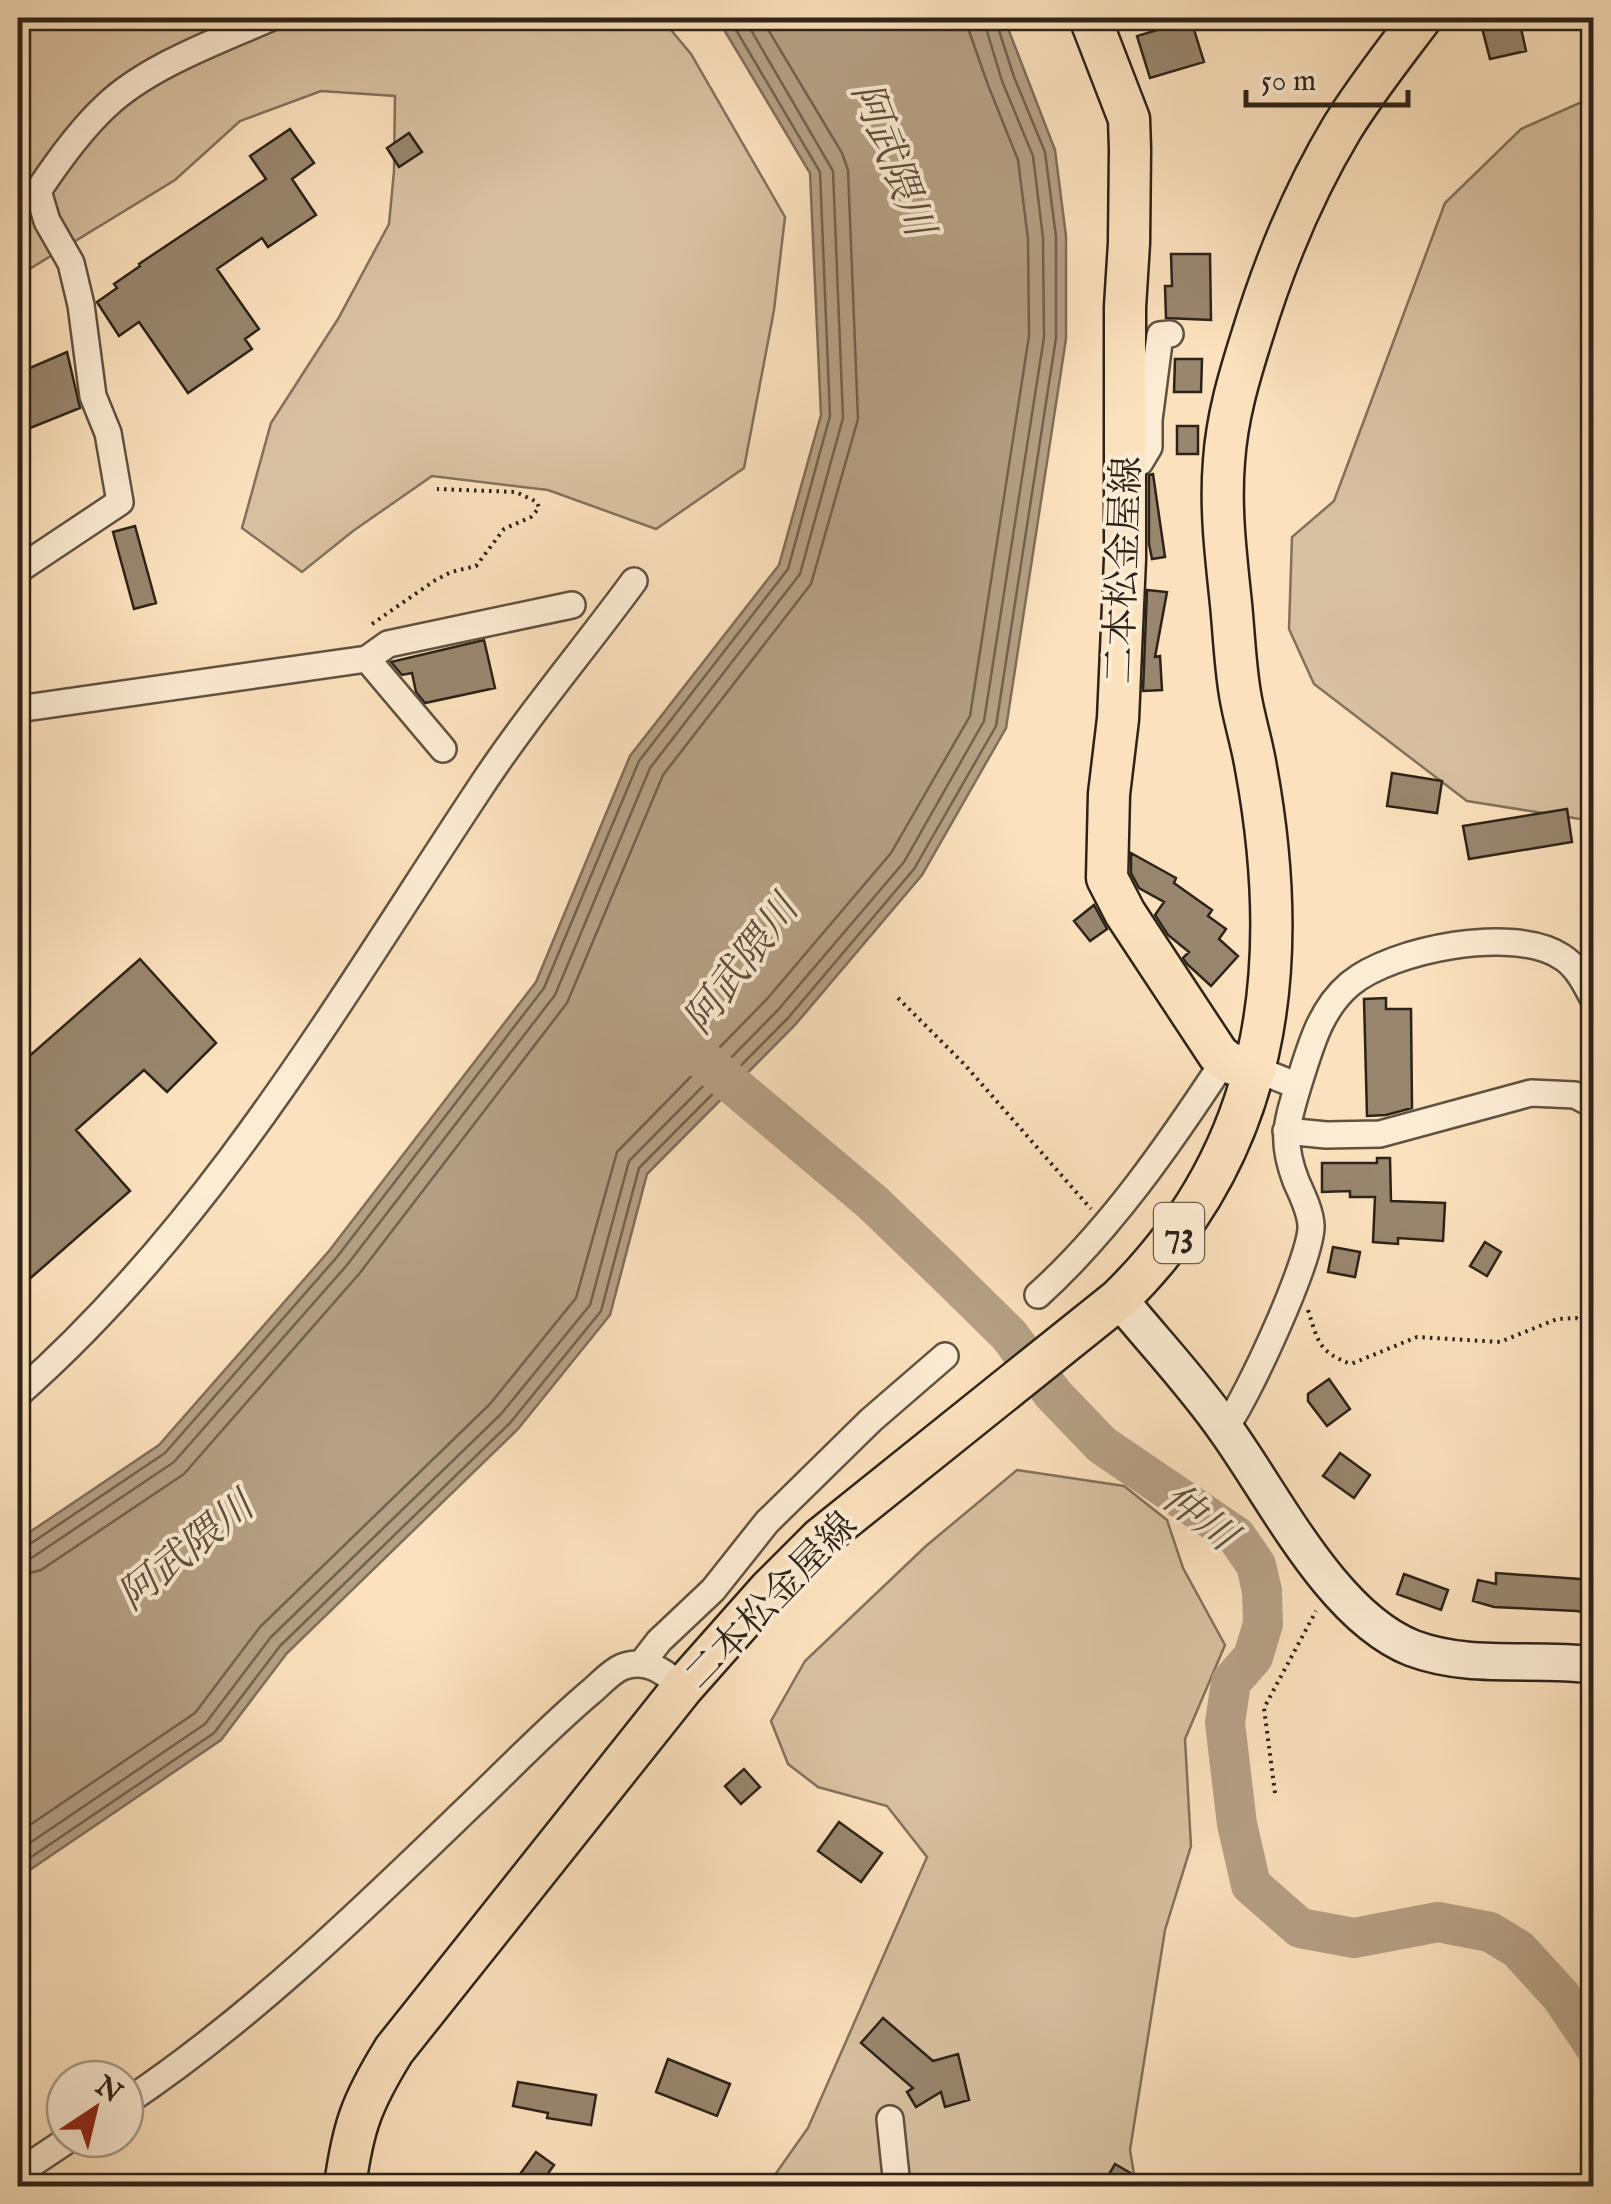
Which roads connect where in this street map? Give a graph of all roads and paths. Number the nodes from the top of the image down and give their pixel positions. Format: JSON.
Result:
{"nodes":[{"id":1,"x":270,"y":18,"type":"edge"},
{"id":2,"x":1090,"y":18,"type":"edge"},
{"id":3,"x":1421,"y":18,"type":"edge"},
{"id":4,"x":1170,"y":334,"type":"dead end"},
{"id":5,"x":1126,"y":466,"type":"junction"},
{"id":6,"x":437,"y":489,"type":"dead end"},
{"id":7,"x":18,"y":570,"type":"edge"},
{"id":8,"x":634,"y":581,"type":"dead end"},
{"id":9,"x":572,"y":605,"type":"dead end"},
{"id":10,"x":367,"y":659,"type":"junction"},
{"id":11,"x":334,"y":664,"type":"junction"},
{"id":12,"x":18,"y":709,"type":"edge"},
{"id":13,"x":443,"y":750,"type":"dead end"},
{"id":14,"x":898,"y":998,"type":"dead end"},
{"id":15,"x":1594,"y":1000,"type":"edge"},
{"id":16,"x":1240,"y":1065,"type":"junction"},
{"id":17,"x":1298,"y":1086,"type":"junction"},
{"id":18,"x":1594,"y":1105,"type":"edge"},
{"id":19,"x":1286,"y":1131,"type":"junction"},
{"id":20,"x":1107,"y":1221,"type":"junction"},
{"id":21,"x":1298,"y":1274,"type":"junction"},
{"id":22,"x":1038,"y":1295,"type":"dead end"},
{"id":23,"x":1120,"y":1300,"type":"junction"},
{"id":24,"x":1594,"y":1329,"type":"edge"},
{"id":25,"x":945,"y":1356,"type":"dead end"},
{"id":26,"x":18,"y":1394,"type":"edge"},
{"id":27,"x":1225,"y":1428,"type":"junction"},
{"id":28,"x":1332,"y":1584,"type":"junction"},
{"id":29,"x":642,"y":1663,"type":"junction"},
{"id":30,"x":1594,"y":1664,"type":"edge"},
{"id":31,"x":683,"y":1687,"type":"junction"},
{"id":32,"x":1276,"y":1793,"type":"dead end"},
{"id":33,"x":145,"y":2089,"type":"edge"},
{"id":34,"x":890,"y":2118,"type":"dead end"},
{"id":35,"x":45,"y":2155,"type":"edge"},
{"id":36,"x":18,"y":2172,"type":"edge"},
{"id":37,"x":345,"y":2186,"type":"edge"},
{"id":38,"x":897,"y":2186,"type":"edge"}],
"edges":[{"from":1,"to":7,"type":"street"},
{"from":2,"to":5,"type":"main road","name":"二本松金屋線"},
{"from":3,"to":16,"type":"main road","name":"二本松金屋線","number":"73"},
{"from":4,"to":5,"type":"street"},
{"from":5,"to":16,"type":"main road","name":"二本松金屋線"},
{"from":6,"to":11,"type":"path"},
{"from":8,"to":26,"type":"street"},
{"from":9,"to":10,"type":"street"},
{"from":10,"to":11,"type":"street"},
{"from":10,"to":13,"type":"street"},
{"from":11,"to":12,"type":"street"},
{"from":14,"to":20,"type":"path"},
{"from":15,"to":17,"type":"street"},
{"from":16,"to":17,"type":"street"},
{"from":16,"to":20,"type":"street"},
{"from":16,"to":23,"type":"main road","name":"二本松金屋線","number":"73"},
{"from":17,"to":19,"type":"street"},
{"from":18,"to":19,"type":"street"},
{"from":19,"to":21,"type":"street"},
{"from":20,"to":22,"type":"street"},
{"from":21,"to":24,"type":"path"},
{"from":21,"to":27,"type":"street"},
{"from":23,"to":27,"type":"street"},
{"from":23,"to":31,"type":"main road","name":"二本松金屋線","number":"73"},
{"from":25,"to":29,"type":"street"},
{"from":27,"to":28,"type":"street"},
{"from":28,"to":30,"type":"street"},
{"from":28,"to":32,"type":"path"},
{"from":29,"to":31,"type":"street"},
{"from":29,"to":33,"type":"street"},
{"from":31,"to":37,"type":"main road","name":"二本松金屋線","number":"73"},
{"from":34,"to":38,"type":"street"},
{"from":35,"to":36,"type":"street"}]}
